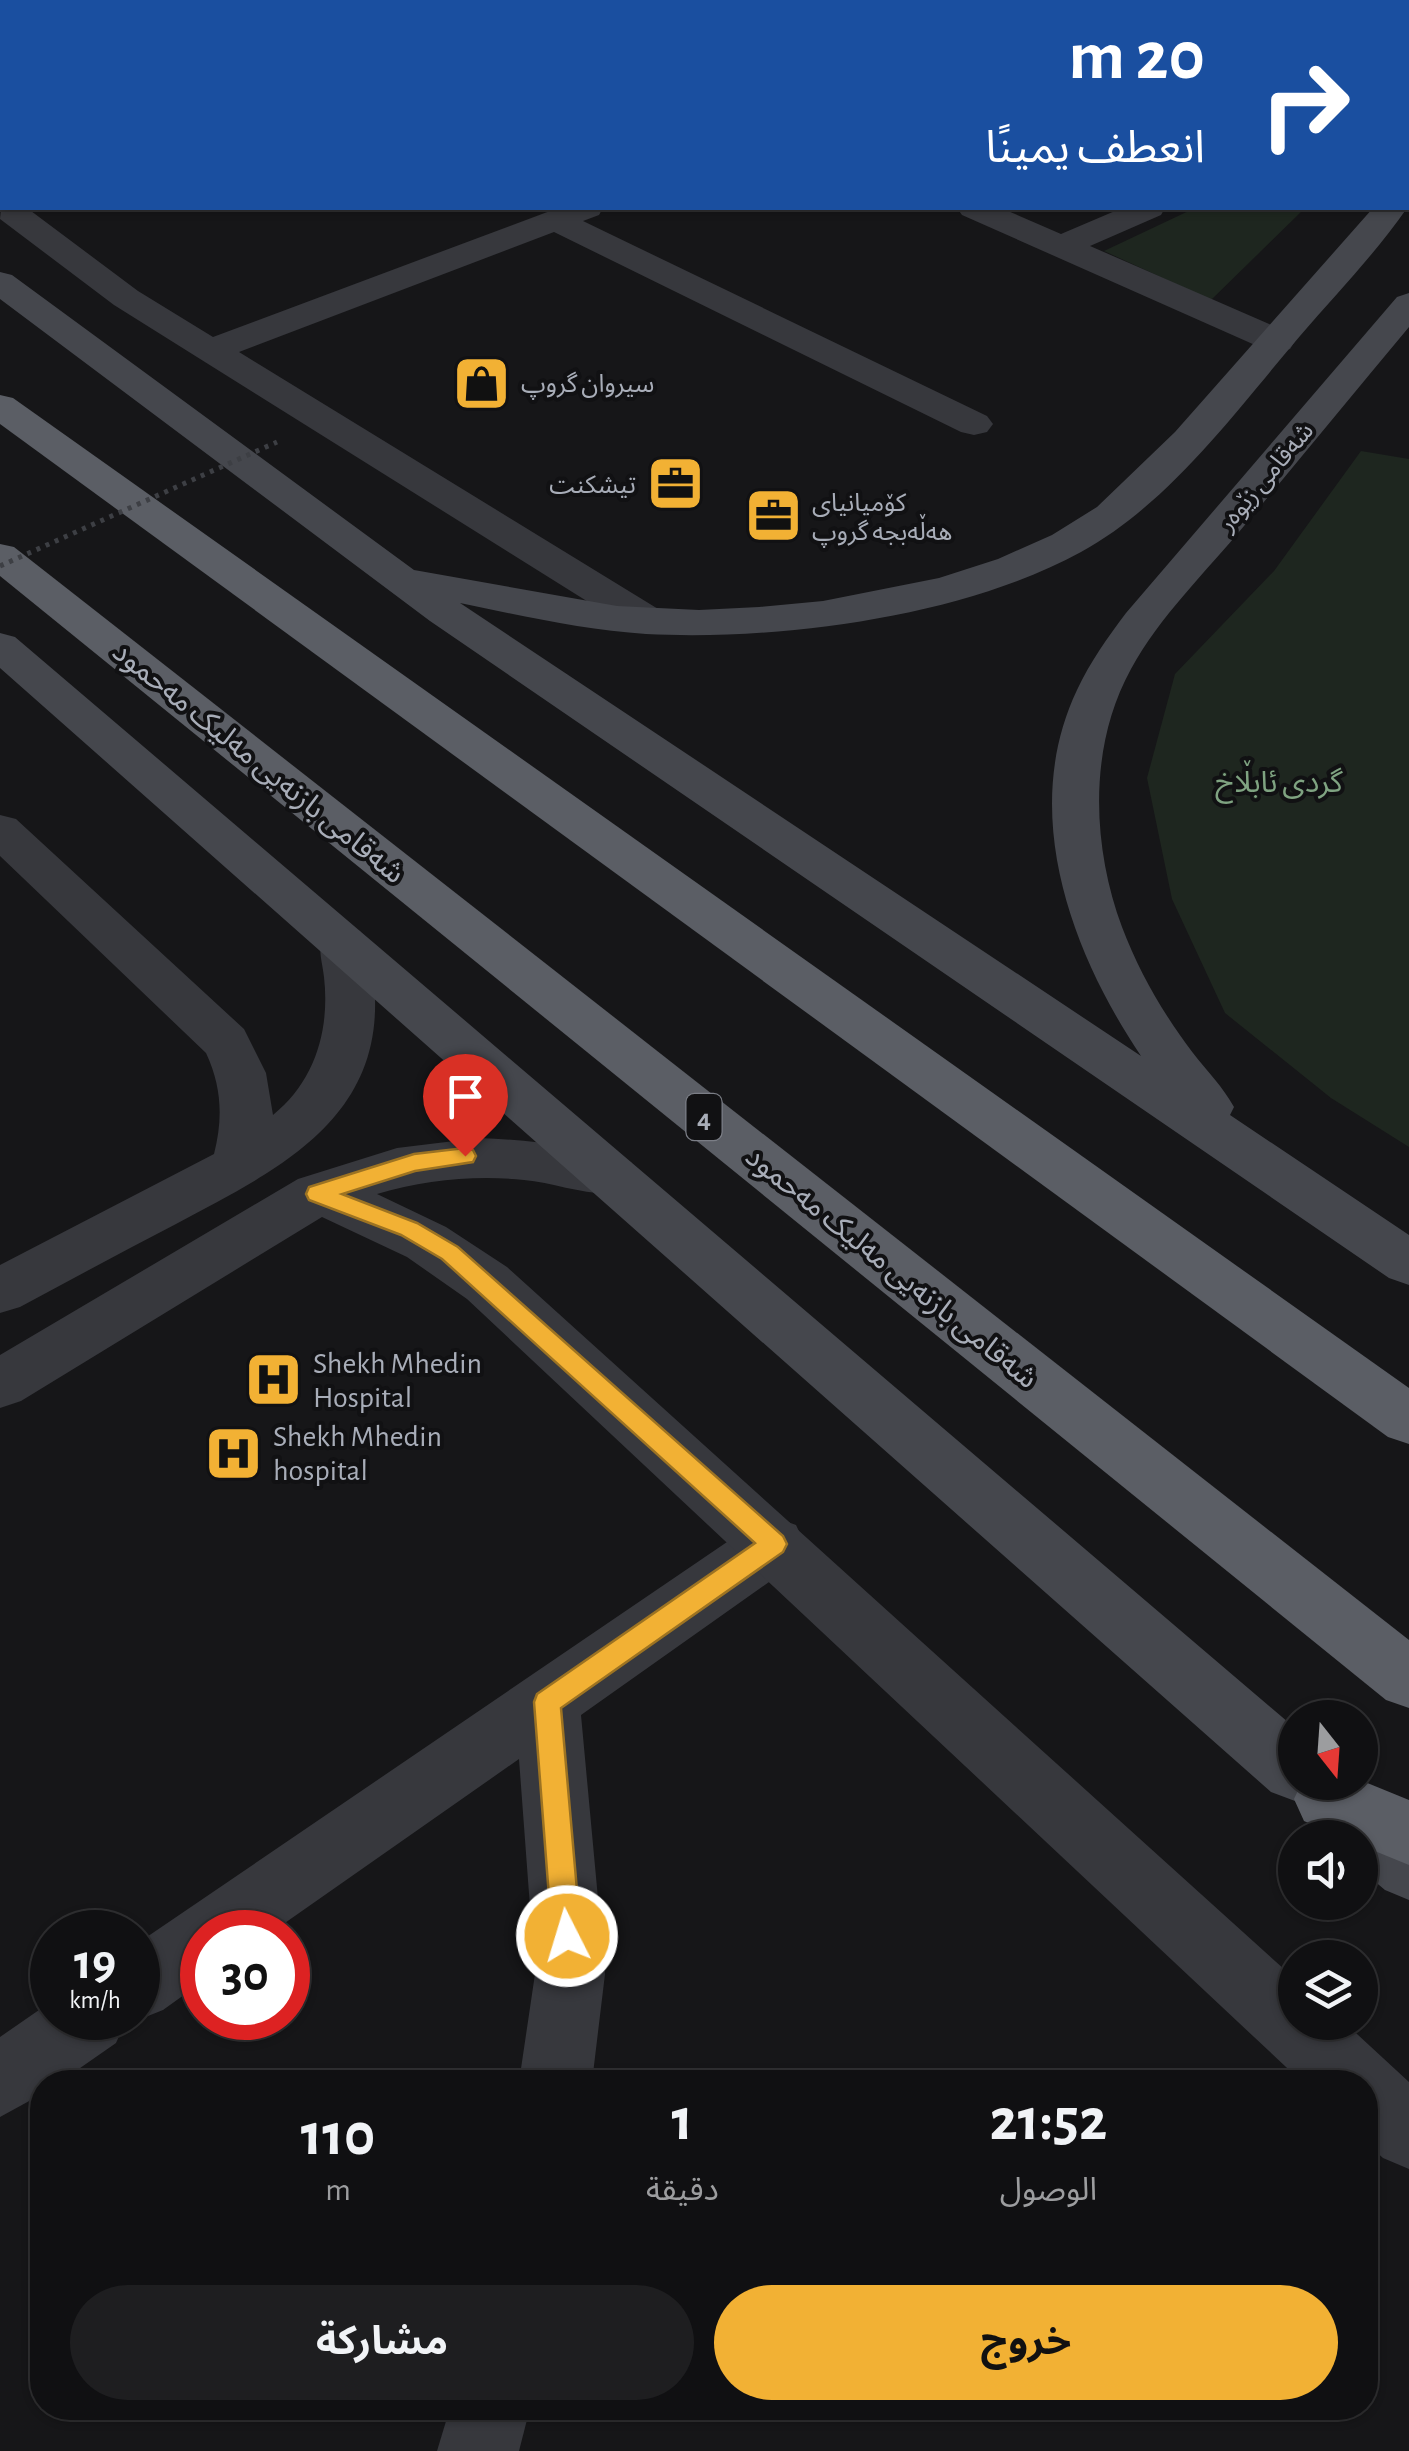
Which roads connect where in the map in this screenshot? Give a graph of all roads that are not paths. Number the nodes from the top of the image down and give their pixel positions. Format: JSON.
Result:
{"nodes":[{"id":1,"x":978,"y":210,"type":"edge"},
{"id":2,"x":1144,"y":210,"type":"edge"},
{"id":3,"x":1392,"y":210,"type":"edge"},
{"id":4,"x":6,"y":211,"type":"edge"},
{"id":5,"x":571,"y":214,"type":"edge"},
{"id":6,"x":1060,"y":247,"type":"junction"},
{"id":7,"x":0,"y":282,"type":"edge"},
{"id":8,"x":1409,"y":304,"type":"edge"},
{"id":9,"x":1276,"y":341,"type":"junction"},
{"id":10,"x":211,"y":350,"type":"junction"},
{"id":11,"x":0,"y":406,"type":"edge"},
{"id":12,"x":974,"y":424,"type":"dead end"},
{"id":13,"x":0,"y":556,"type":"edge"},
{"id":14,"x":402,"y":579,"type":"junction"},
{"id":15,"x":648,"y":621,"type":"junction"},
{"id":16,"x":0,"y":646,"type":"edge"},
{"id":17,"x":0,"y":830,"type":"edge"},
{"id":18,"x":343,"y":943,"type":"junction"},
{"id":19,"x":1253,"y":1158,"type":"junction"},
{"id":20,"x":238,"y":1166,"type":"junction"},
{"id":21,"x":612,"y":1176,"type":"junction"},
{"id":22,"x":317,"y":1194,"type":"junction"},
{"id":23,"x":1409,"y":1262,"type":"edge"},
{"id":24,"x":0,"y":1290,"type":"edge"},
{"id":25,"x":0,"y":1384,"type":"edge"},
{"id":26,"x":1409,"y":1420,"type":"edge"},
{"id":27,"x":774,"y":1544,"type":"junction"},
{"id":28,"x":1409,"y":1679,"type":"edge"},
{"id":29,"x":547,"y":1702,"type":"junction"},
{"id":30,"x":1278,"y":1755,"type":"edge"},
{"id":31,"x":1330,"y":1800,"type":"edge"},
{"id":32,"x":1343,"y":1800,"type":"edge"},
{"id":33,"x":1409,"y":1833,"type":"edge"},
{"id":34,"x":1409,"y":1867,"type":"edge"},
{"id":35,"x":246,"y":1910,"type":"edge"},
{"id":36,"x":58,"y":2040,"type":"edge"},
{"id":37,"x":558,"y":2070,"type":"edge"},
{"id":38,"x":1342,"y":2070,"type":"edge"},
{"id":39,"x":0,"y":2080,"type":"edge"},
{"id":40,"x":1378,"y":2104,"type":"edge"},
{"id":41,"x":1409,"y":2132,"type":"edge"},
{"id":42,"x":487,"y":2420,"type":"edge"},
{"id":43,"x":478,"y":2451,"type":"edge"}],
"edges":[{"from":1,"to":6,"type":"street"},
{"from":2,"to":6,"type":"street"},
{"from":3,"to":9,"type":"main road"},
{"from":4,"to":10,"type":"street"},
{"from":5,"to":10,"type":"street"},
{"from":5,"to":12,"type":"street"},
{"from":6,"to":9,"type":"street"},
{"from":7,"to":14,"type":"main road"},
{"from":8,"to":19,"type":"main road","name":"شەقامی زێوەر"},
{"from":9,"to":15,"type":"main road"},
{"from":10,"to":15,"type":"street"},
{"from":11,"to":26,"type":"highway"},
{"from":13,"to":28,"type":"highway","name":"شەقامی بازنەیی مەلیک مەحمود","number":"4"},
{"from":14,"to":15,"type":"main road"},
{"from":14,"to":19,"type":"main road"},
{"from":16,"to":18,"type":"main road"},
{"from":17,"to":20,"type":"street"},
{"from":18,"to":20,"type":"street"},
{"from":18,"to":21,"type":"main road"},
{"from":19,"to":23,"type":"main road"},
{"from":20,"to":24,"type":"street"},
{"from":21,"to":22,"type":"street"},
{"from":21,"to":30,"type":"main road"},
{"from":22,"to":25,"type":"street"},
{"from":22,"to":27,"type":"street"},
{"from":27,"to":29,"type":"street"},
{"from":27,"to":38,"type":"street"},
{"from":29,"to":35,"type":"street"},
{"from":29,"to":37,"type":"street"},
{"from":31,"to":34,"type":"main road"},
{"from":32,"to":33,"type":"highway"},
{"from":36,"to":39,"type":"street"},
{"from":40,"to":41,"type":"street"},
{"from":42,"to":43,"type":"street"}]}
